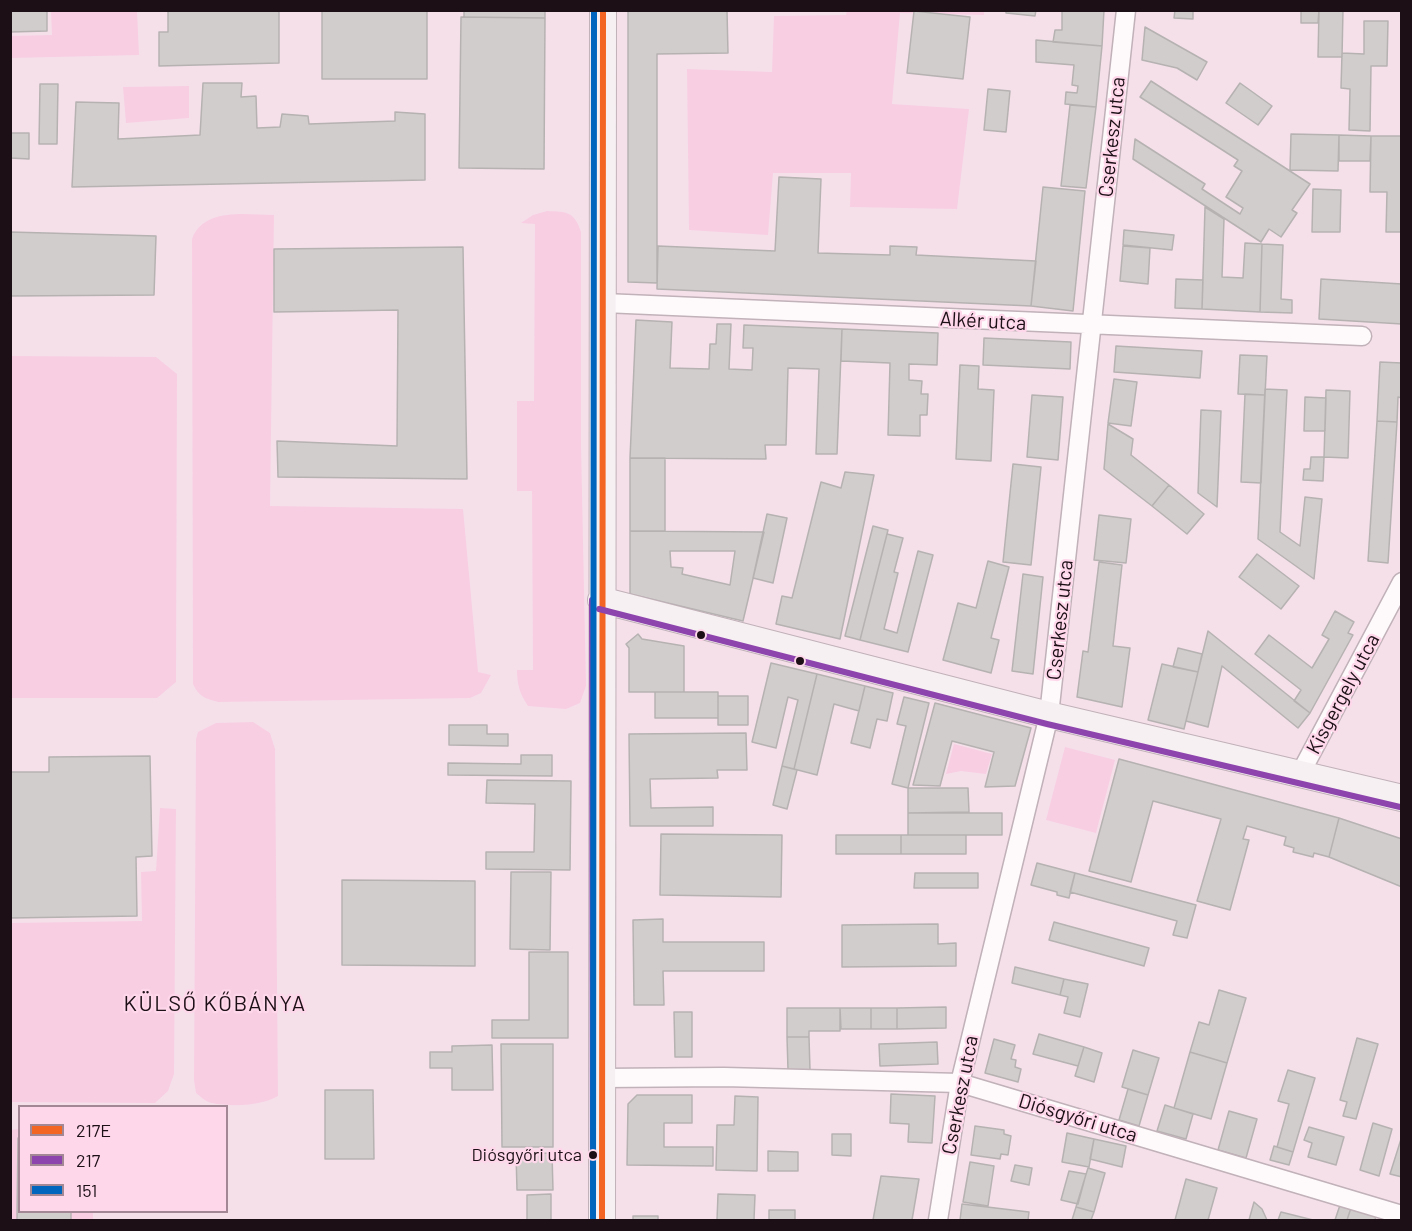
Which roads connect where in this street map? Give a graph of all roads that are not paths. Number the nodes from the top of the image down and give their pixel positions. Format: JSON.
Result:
{"nodes":[{"id":1,"x":603,"y":10,"type":"edge"},
{"id":2,"x":1126,"y":10,"type":"edge"},
{"id":3,"x":604,"y":303,"type":"junction"},
{"id":4,"x":1092,"y":326,"type":"junction"},
{"id":5,"x":1362,"y":336,"type":"dead end"},
{"id":6,"x":1401,"y":582,"type":"edge"},
{"id":7,"x":601,"y":600,"type":"junction"},
{"id":8,"x":1049,"y":715,"type":"junction"},
{"id":9,"x":1300,"y":774,"type":"junction"},
{"id":10,"x":1401,"y":798,"type":"edge"},
{"id":11,"x":602,"y":1078,"type":"junction"},
{"id":12,"x":960,"y":1083,"type":"junction"},
{"id":13,"x":1401,"y":1215,"type":"edge"},
{"id":14,"x":602,"y":1221,"type":"edge"},
{"id":15,"x":938,"y":1221,"type":"edge"}],
"edges":[{"from":1,"to":3,"type":"street"},
{"from":2,"to":4,"type":"street","name":"Cserkesz utca"},
{"from":3,"to":4,"type":"street","name":"Alkér utca"},
{"from":3,"to":7,"type":"street"},
{"from":4,"to":5,"type":"street","name":"Alkér utca"},
{"from":4,"to":8,"type":"street","name":"Cserkesz utca"},
{"from":6,"to":9,"type":"street","name":"Kisgergely utca"},
{"from":7,"to":8,"type":"street"},
{"from":7,"to":11,"type":"street"},
{"from":8,"to":9,"type":"street"},
{"from":8,"to":12,"type":"street","name":"Cserkesz utca"},
{"from":9,"to":10,"type":"street"},
{"from":11,"to":12,"type":"street","name":"Diósgyőri utca"},
{"from":11,"to":14,"type":"street"},
{"from":12,"to":13,"type":"street","name":"Diósgyőri utca"},
{"from":12,"to":15,"type":"street","name":"Cserkesz utca"}]}
